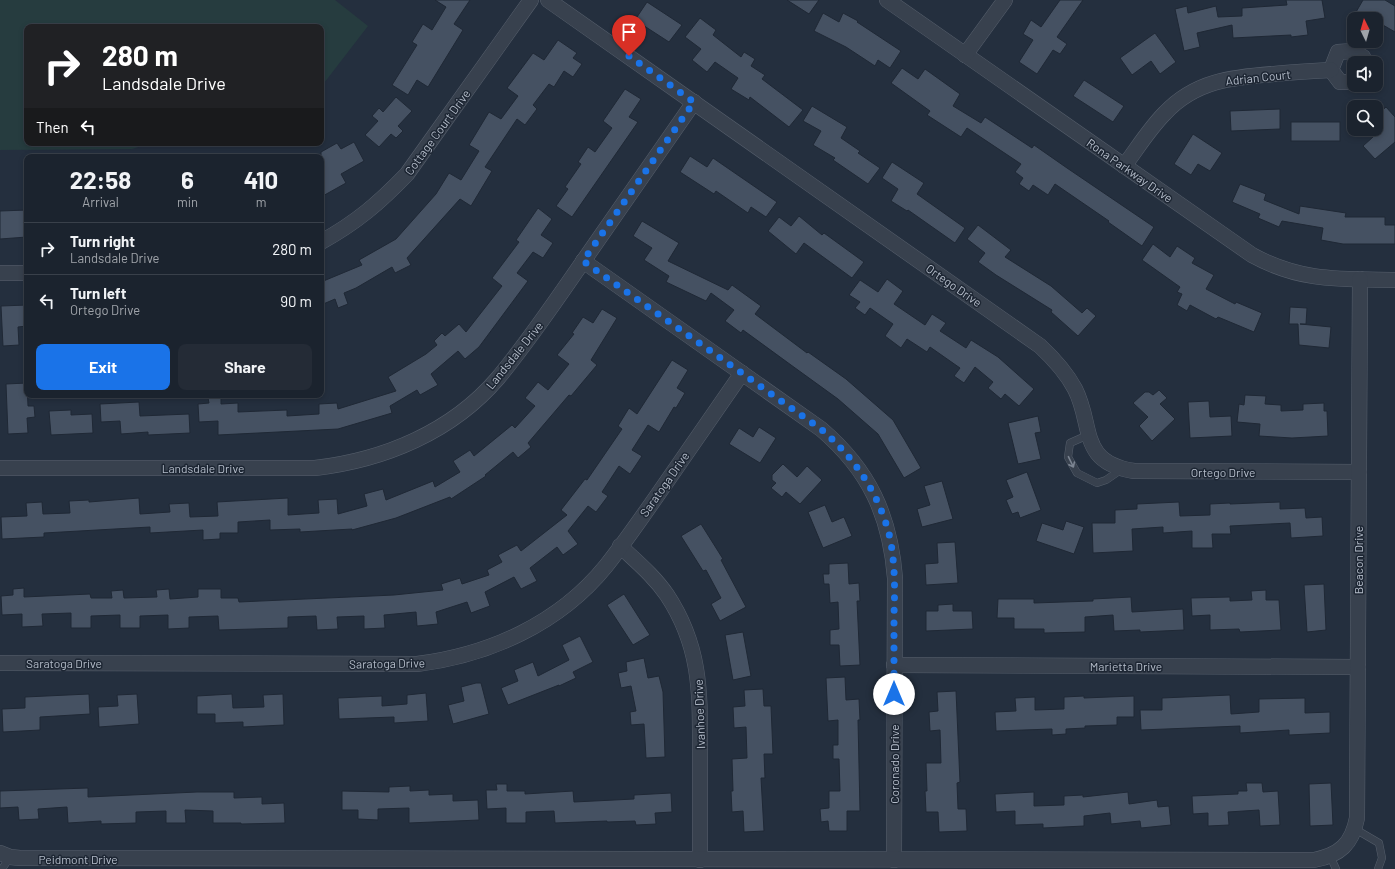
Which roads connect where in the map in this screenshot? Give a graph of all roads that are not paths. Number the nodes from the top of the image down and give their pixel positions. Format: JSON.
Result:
{"nodes":[{"id":1,"x":531,"y":0,"type":"edge"},
{"id":2,"x":548,"y":0,"type":"edge"},
{"id":3,"x":887,"y":0,"type":"edge"},
{"id":4,"x":1005,"y":0,"type":"edge"},
{"id":5,"x":965,"y":55,"type":"junction"},
{"id":6,"x":1360,"y":56,"type":"edge"},
{"id":7,"x":1332,"y":70,"type":"junction"},
{"id":8,"x":1347,"y":82,"type":"edge"},
{"id":9,"x":694,"y":102,"type":"junction"},
{"id":10,"x":1124,"y":166,"type":"junction"},
{"id":11,"x":324,"y":240,"type":"edge"},
{"id":12,"x":583,"y":261,"type":"junction"},
{"id":13,"x":0,"y":273,"type":"edge"},
{"id":14,"x":24,"y":273,"type":"edge"},
{"id":15,"x":1360,"y":279,"type":"junction"},
{"id":16,"x":1395,"y":280,"type":"edge"},
{"id":17,"x":742,"y":373,"type":"junction"},
{"id":18,"x":1088,"y":435,"type":"junction"},
{"id":19,"x":0,"y":468,"type":"edge"},
{"id":20,"x":1122,"y":469,"type":"junction"},
{"id":21,"x":1359,"y":472,"type":"junction"},
{"id":22,"x":620,"y":546,"type":"junction"},
{"id":23,"x":0,"y":663,"type":"edge"},
{"id":24,"x":894,"y":665,"type":"junction"},
{"id":25,"x":1358,"y":667,"type":"junction"},
{"id":26,"x":1352,"y":834,"type":"junction"},
{"id":27,"x":4,"y":860,"type":"edge"},
{"id":28,"x":700,"y":860,"type":"junction"},
{"id":29,"x":894,"y":860,"type":"junction"},
{"id":30,"x":1333,"y":863,"type":"edge"},
{"id":31,"x":417,"y":864,"type":"edge"},
{"id":32,"x":1378,"y":869,"type":"edge"}],
"edges":[{"from":1,"to":11,"type":"street","name":"Cottage Court Drive"},
{"from":2,"to":9,"type":"street","name":"Ortego Drive"},
{"from":3,"to":5,"type":"street","name":"Rona Parkway Drive"},
{"from":4,"to":5,"type":"street"},
{"from":5,"to":10,"type":"street","name":"Rona Parkway Drive"},
{"from":6,"to":7,"type":"street"},
{"from":7,"to":8,"type":"street"},
{"from":7,"to":10,"type":"street","name":"Adrian Court"},
{"from":9,"to":12,"type":"street","name":"Landsdale Drive"},
{"from":9,"to":18,"type":"street","name":"Ortego Drive"},
{"from":10,"to":15,"type":"street","name":"Rona Parkway Drive"},
{"from":12,"to":17,"type":"street","name":"Coronado Drive"},
{"from":12,"to":19,"type":"street","name":"Landsdale Drive"},
{"from":13,"to":14,"type":"street"},
{"from":15,"to":16,"type":"street","name":"Rona Parkway Drive"},
{"from":15,"to":21,"type":"street","name":"Beacon Drive"},
{"from":17,"to":22,"type":"street","name":"Saratoga Drive"},
{"from":17,"to":24,"type":"street","name":"Coronado Drive"},
{"from":18,"to":20,"type":"street","name":"Ortego Drive"},
{"from":18,"to":20,"type":"lane","one_way":true},
{"from":20,"to":21,"type":"street","name":"Ortego Drive"},
{"from":21,"to":25,"type":"street","name":"Beacon Drive"},
{"from":22,"to":23,"type":"street","name":"Saratoga Drive"},
{"from":22,"to":28,"type":"street","name":"Ivanhoe Drive"},
{"from":24,"to":25,"type":"street","name":"Marietta Drive"},
{"from":24,"to":29,"type":"street","name":"Coronado Drive"},
{"from":25,"to":26,"type":"street","name":"Beacon Drive"},
{"from":26,"to":30,"type":"street","name":"Peidmont Drive"},
{"from":26,"to":32,"type":"lane"},
{"from":27,"to":31,"type":"street","name":"Peidmont Drive"},
{"from":28,"to":29,"type":"street","name":"Peidmont Drive"},
{"from":28,"to":31,"type":"street","name":"Peidmont Drive"},
{"from":29,"to":30,"type":"street","name":"Peidmont Drive"}]}
